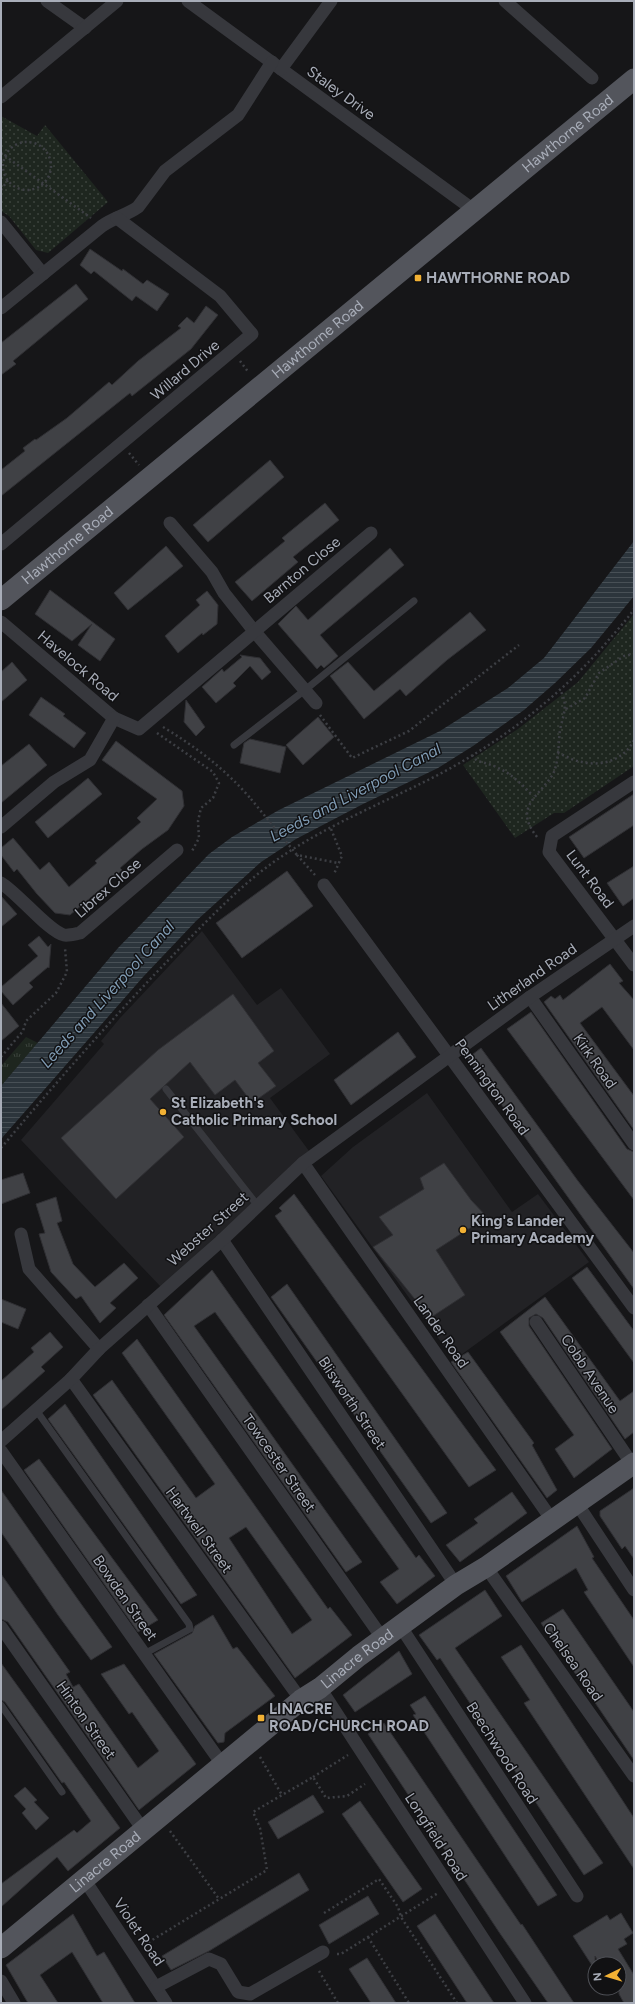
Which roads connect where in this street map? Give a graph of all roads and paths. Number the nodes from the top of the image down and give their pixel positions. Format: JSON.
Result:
{"nodes":[{"id":1,"x":47,"y":1,"type":"edge"},
{"id":2,"x":117,"y":1,"type":"edge"},
{"id":3,"x":188,"y":1,"type":"edge"},
{"id":4,"x":331,"y":1,"type":"edge"},
{"id":5,"x":505,"y":1,"type":"edge"},
{"id":6,"x":85,"y":28,"type":"junction"},
{"id":7,"x":276,"y":66,"type":"junction"},
{"id":8,"x":592,"y":78,"type":"dead end"},
{"id":9,"x":634,"y":79,"type":"edge"},
{"id":10,"x":1,"y":96,"type":"edge"},
{"id":11,"x":1,"y":153,"type":"edge"},
{"id":12,"x":6,"y":156,"type":"junction"},
{"id":13,"x":8,"y":180,"type":"junction"},
{"id":14,"x":44,"y":183,"type":"junction"},
{"id":15,"x":1,"y":190,"type":"edge"},
{"id":16,"x":475,"y":211,"type":"junction"},
{"id":17,"x":117,"y":218,"type":"junction"},
{"id":18,"x":1,"y":222,"type":"edge"},
{"id":19,"x":102,"y":226,"type":"junction"},
{"id":20,"x":43,"y":274,"type":"junction"},
{"id":21,"x":1,"y":308,"type":"edge"},
{"id":22,"x":232,"y":352,"type":"junction"},
{"id":23,"x":260,"y":387,"type":"junction"},
{"id":24,"x":121,"y":444,"type":"junction"},
{"id":25,"x":149,"y":478,"type":"junction"},
{"id":26,"x":170,"y":523,"type":"dead end"},
{"id":27,"x":371,"y":533,"type":"dead end"},
{"id":28,"x":1,"y":544,"type":"edge"},
{"id":29,"x":1,"y":600,"type":"edge"},
{"id":30,"x":414,"y":601,"type":"dead end"},
{"id":31,"x":634,"y":609,"type":"edge"},
{"id":32,"x":1,"y":622,"type":"edge"},
{"id":33,"x":254,"y":631,"type":"junction"},
{"id":34,"x":519,"y":645,"type":"dead end"},
{"id":35,"x":634,"y":654,"type":"edge"},
{"id":36,"x":305,"y":690,"type":"junction"},
{"id":37,"x":560,"y":690,"type":"junction"},
{"id":38,"x":316,"y":703,"type":"joint"},
{"id":39,"x":566,"y":709,"type":"junction"},
{"id":40,"x":114,"y":718,"type":"junction"},
{"id":41,"x":150,"y":719,"type":"junction"},
{"id":42,"x":139,"y":729,"type":"junction"},
{"id":43,"x":634,"y":740,"type":"edge"},
{"id":44,"x":234,"y":745,"type":"dead end"},
{"id":45,"x":558,"y":753,"type":"junction"},
{"id":46,"x":472,"y":755,"type":"junction"},
{"id":47,"x":634,"y":782,"type":"edge"},
{"id":48,"x":533,"y":796,"type":"junction"},
{"id":49,"x":1,"y":827,"type":"edge"},
{"id":50,"x":331,"y":829,"type":"junction"},
{"id":51,"x":549,"y":852,"type":"junction"},
{"id":52,"x":182,"y":854,"type":"joint"},
{"id":53,"x":297,"y":855,"type":"junction"},
{"id":54,"x":338,"y":864,"type":"junction"},
{"id":55,"x":1,"y":883,"type":"edge"},
{"id":56,"x":324,"y":885,"type":"junction"},
{"id":57,"x":634,"y":926,"type":"edge"},
{"id":58,"x":64,"y":935,"type":"junction"},
{"id":59,"x":615,"y":939,"type":"junction"},
{"id":60,"x":634,"y":965,"type":"edge"},
{"id":61,"x":530,"y":997,"type":"junction"},
{"id":62,"x":450,"y":1056,"type":"junction"},
{"id":63,"x":1,"y":1057,"type":"edge"},
{"id":64,"x":166,"y":1089,"type":"dead end"},
{"id":65,"x":634,"y":1144,"type":"edge"},
{"id":66,"x":1,"y":1148,"type":"edge"},
{"id":67,"x":304,"y":1162,"type":"junction"},
{"id":68,"x":258,"y":1206,"type":"junction"},
{"id":69,"x":20,"y":1234,"type":"dead end"},
{"id":70,"x":222,"y":1240,"type":"junction"},
{"id":71,"x":148,"y":1305,"type":"junction"},
{"id":72,"x":634,"y":1308,"type":"edge"},
{"id":73,"x":536,"y":1322,"type":"dead end"},
{"id":74,"x":99,"y":1349,"type":"junction"},
{"id":75,"x":71,"y":1379,"type":"junction"},
{"id":76,"x":36,"y":1410,"type":"junction"},
{"id":77,"x":1,"y":1441,"type":"edge"},
{"id":78,"x":1,"y":1451,"type":"edge"},
{"id":79,"x":633,"y":1463,"type":"edge"},
{"id":80,"x":576,"y":1502,"type":"junction"},
{"id":81,"x":552,"y":1520,"type":"junction"},
{"id":82,"x":486,"y":1567,"type":"junction"},
{"id":83,"x":456,"y":1585,"type":"junction"},
{"id":84,"x":634,"y":1590,"type":"edge"},
{"id":85,"x":1,"y":1627,"type":"edge"},
{"id":86,"x":401,"y":1627,"type":"junction"},
{"id":87,"x":383,"y":1640,"type":"junction"},
{"id":88,"x":144,"y":1654,"type":"junction"},
{"id":89,"x":320,"y":1688,"type":"junction"},
{"id":90,"x":301,"y":1700,"type":"junction"},
{"id":91,"x":1,"y":1704,"type":"edge"},
{"id":92,"x":251,"y":1741,"type":"junction"},
{"id":93,"x":359,"y":1748,"type":"junction"},
{"id":94,"x":222,"y":1764,"type":"junction"},
{"id":95,"x":313,"y":1776,"type":"junction"},
{"id":96,"x":377,"y":1776,"type":"junction"},
{"id":97,"x":634,"y":1776,"type":"edge"},
{"id":98,"x":62,"y":1792,"type":"dead end"},
{"id":99,"x":282,"y":1795,"type":"junction"},
{"id":100,"x":160,"y":1817,"type":"junction"},
{"id":101,"x":144,"y":1831,"type":"junction"},
{"id":102,"x":84,"y":1880,"type":"junction"},
{"id":103,"x":449,"y":1886,"type":"junction"},
{"id":104,"x":577,"y":1896,"type":"dead end"},
{"id":105,"x":219,"y":1899,"type":"junction"},
{"id":106,"x":324,"y":1913,"type":"dead end"},
{"id":107,"x":401,"y":1917,"type":"junction"},
{"id":108,"x":368,"y":1937,"type":"junction"},
{"id":109,"x":1,"y":1948,"type":"edge"},
{"id":110,"x":133,"y":1951,"type":"junction"},
{"id":111,"x":317,"y":1955,"type":"junction"},
{"id":112,"x":1,"y":1981,"type":"edge"},
{"id":113,"x":156,"y":1987,"type":"junction"},
{"id":114,"x":14,"y":2003,"type":"edge"},
{"id":115,"x":166,"y":2003,"type":"edge"},
{"id":116,"x":338,"y":2003,"type":"edge"},
{"id":117,"x":409,"y":2003,"type":"edge"},
{"id":118,"x":457,"y":2003,"type":"edge"},
{"id":119,"x":525,"y":2003,"type":"edge"}],
"edges":[{"from":1,"to":6,"type":"street"},
{"from":2,"to":6,"type":"street"},
{"from":3,"to":7,"type":"street","name":"Staley Drive"},
{"from":4,"to":7,"type":"street"},
{"from":5,"to":8,"type":"street"},
{"from":6,"to":10,"type":"street"},
{"from":7,"to":16,"type":"street","name":"Staley Drive"},
{"from":7,"to":17,"type":"street"},
{"from":9,"to":16,"type":"main road","name":"Hawthorne Road"},
{"from":11,"to":12,"type":"path"},
{"from":12,"to":13,"type":"path"},
{"from":12,"to":14,"type":"path"},
{"from":12,"to":14,"type":"path"},
{"from":13,"to":14,"type":"path"},
{"from":13,"to":15,"type":"path"},
{"from":14,"to":19,"type":"path"},
{"from":16,"to":23,"type":"main road","name":"Hawthorne Road"},
{"from":17,"to":19,"type":"street"},
{"from":17,"to":22,"type":"street","name":"Willard Drive"},
{"from":18,"to":20,"type":"street"},
{"from":19,"to":20,"type":"street"},
{"from":20,"to":21,"type":"street"},
{"from":22,"to":23,"type":"path"},
{"from":22,"to":24,"type":"street","name":"Willard Drive"},
{"from":23,"to":25,"type":"main road","name":"Hawthorne Road"},
{"from":24,"to":25,"type":"path"},
{"from":24,"to":28,"type":"street","name":"Willard Drive"},
{"from":25,"to":29,"type":"main road","name":"Hawthorne Road"},
{"from":26,"to":33,"type":"street"},
{"from":27,"to":33,"type":"street","name":"Barnton Close"},
{"from":30,"to":36,"type":"lane"},
{"from":31,"to":37,"type":"path"},
{"from":32,"to":40,"type":"street","name":"Havelock Road"},
{"from":33,"to":36,"type":"street"},
{"from":33,"to":41,"type":"street","name":"Barnton Close"},
{"from":34,"to":38,"type":"path"},
{"from":35,"to":39,"type":"path"},
{"from":36,"to":38,"type":"street"},
{"from":36,"to":44,"type":"lane"},
{"from":37,"to":39,"type":"path"},
{"from":37,"to":46,"type":"path"},
{"from":39,"to":45,"type":"path"},
{"from":40,"to":42,"type":"street","name":"Havelock Road"},
{"from":40,"to":49,"type":"street"},
{"from":41,"to":42,"type":"street","name":"Barnton Close"},
{"from":41,"to":53,"type":"path","bridge":true},
{"from":42,"to":52,"type":"path"},
{"from":43,"to":45,"type":"path"},
{"from":45,"to":48,"type":"path"},
{"from":46,"to":48,"type":"path"},
{"from":46,"to":50,"type":"path"},
{"from":47,"to":51,"type":"street","name":"Lunt Road"},
{"from":48,"to":51,"type":"path"},
{"from":50,"to":54,"type":"path"},
{"from":50,"to":66,"type":"path"},
{"from":51,"to":59,"type":"street","name":"Lunt Road"},
{"from":52,"to":58,"type":"street","name":"Librex Close"},
{"from":53,"to":54,"type":"path"},
{"from":53,"to":56,"type":"path"},
{"from":54,"to":56,"type":"path"},
{"from":55,"to":58,"type":"street"},
{"from":56,"to":62,"type":"street","name":"Pennington Road"},
{"from":57,"to":59,"type":"street","name":"Litherland Road"},
{"from":58,"to":63,"type":"path"},
{"from":59,"to":60,"type":"street","name":"Lunt Road"},
{"from":59,"to":61,"type":"street","name":"Litherland Road"},
{"from":61,"to":62,"type":"street","name":"Litherland Road"},
{"from":61,"to":65,"type":"street","name":"Kirk Road"},
{"from":62,"to":67,"type":"street","name":"Webster Street"},
{"from":62,"to":72,"type":"street","name":"Pennington Road"},
{"from":64,"to":68,"type":"lane"},
{"from":67,"to":68,"type":"street","name":"Webster Street"},
{"from":67,"to":81,"type":"street","name":"Lander Road"},
{"from":68,"to":70,"type":"street","name":"Webster Street"},
{"from":69,"to":74,"type":"street"},
{"from":70,"to":71,"type":"street","name":"Webster Street"},
{"from":70,"to":83,"type":"street","name":"Blisworth Street"},
{"from":71,"to":74,"type":"street","name":"Webster Street"},
{"from":71,"to":87,"type":"street","name":"Towcester Street"},
{"from":73,"to":79,"type":"street","name":"Cobb Avenue"},
{"from":74,"to":75,"type":"street","name":"Webster Street"},
{"from":75,"to":76,"type":"street","name":"Webster Street"},
{"from":75,"to":90,"type":"street","name":"Hartwell Street"},
{"from":76,"to":77,"type":"street","name":"Webster Street"},
{"from":76,"to":88,"type":"lane"},
{"from":78,"to":88,"type":"street","name":"Bowden Street"},
{"from":79,"to":80,"type":"main road","name":"Linacre Road"},
{"from":80,"to":81,"type":"main road","name":"Linacre Road"},
{"from":80,"to":84,"type":"street"},
{"from":81,"to":82,"type":"main road","name":"Linacre Road"},
{"from":82,"to":83,"type":"main road","name":"Linacre Road"},
{"from":82,"to":97,"type":"street","name":"Chelsea Road"},
{"from":83,"to":86,"type":"main road","name":"Linacre Road"},
{"from":85,"to":101,"type":"street","name":"Hinton Street"},
{"from":86,"to":87,"type":"main road","name":"Linacre Road"},
{"from":86,"to":104,"type":"street","name":"Beechwood Road"},
{"from":87,"to":89,"type":"main road","name":"Linacre Road"},
{"from":88,"to":94,"type":"street","name":"Bowden Street"},
{"from":89,"to":90,"type":"main road","name":"Linacre Road"},
{"from":89,"to":93,"type":"street","name":"Longfield Road"},
{"from":90,"to":92,"type":"main road","name":"Linacre Road"},
{"from":91,"to":98,"type":"lane"},
{"from":92,"to":94,"type":"main road","name":"Linacre Road"},
{"from":92,"to":99,"type":"path"},
{"from":93,"to":95,"type":"path"},
{"from":93,"to":96,"type":"street","name":"Longfield Road"},
{"from":94,"to":100,"type":"main road","name":"Linacre Road"},
{"from":95,"to":96,"type":"path"},
{"from":95,"to":99,"type":"path"},
{"from":96,"to":103,"type":"street","name":"Longfield Road"},
{"from":99,"to":105,"type":"path"},
{"from":100,"to":101,"type":"main road","name":"Linacre Road"},
{"from":100,"to":105,"type":"path"},
{"from":101,"to":102,"type":"main road","name":"Linacre Road"},
{"from":102,"to":109,"type":"main road","name":"Linacre Road"},
{"from":102,"to":110,"type":"street","name":"Violet Road"},
{"from":103,"to":107,"type":"path"},
{"from":103,"to":119,"type":"street","name":"Longfield Road"},
{"from":105,"to":110,"type":"path"},
{"from":106,"to":107,"type":"path"},
{"from":107,"to":108,"type":"path"},
{"from":107,"to":118,"type":"path"},
{"from":108,"to":111,"type":"path"},
{"from":108,"to":117,"type":"path"},
{"from":110,"to":113,"type":"street","name":"Violet Road"},
{"from":111,"to":113,"type":"street"},
{"from":111,"to":116,"type":"path"},
{"from":112,"to":114,"type":"street"},
{"from":113,"to":115,"type":"street","name":"Violet Road"}]}
